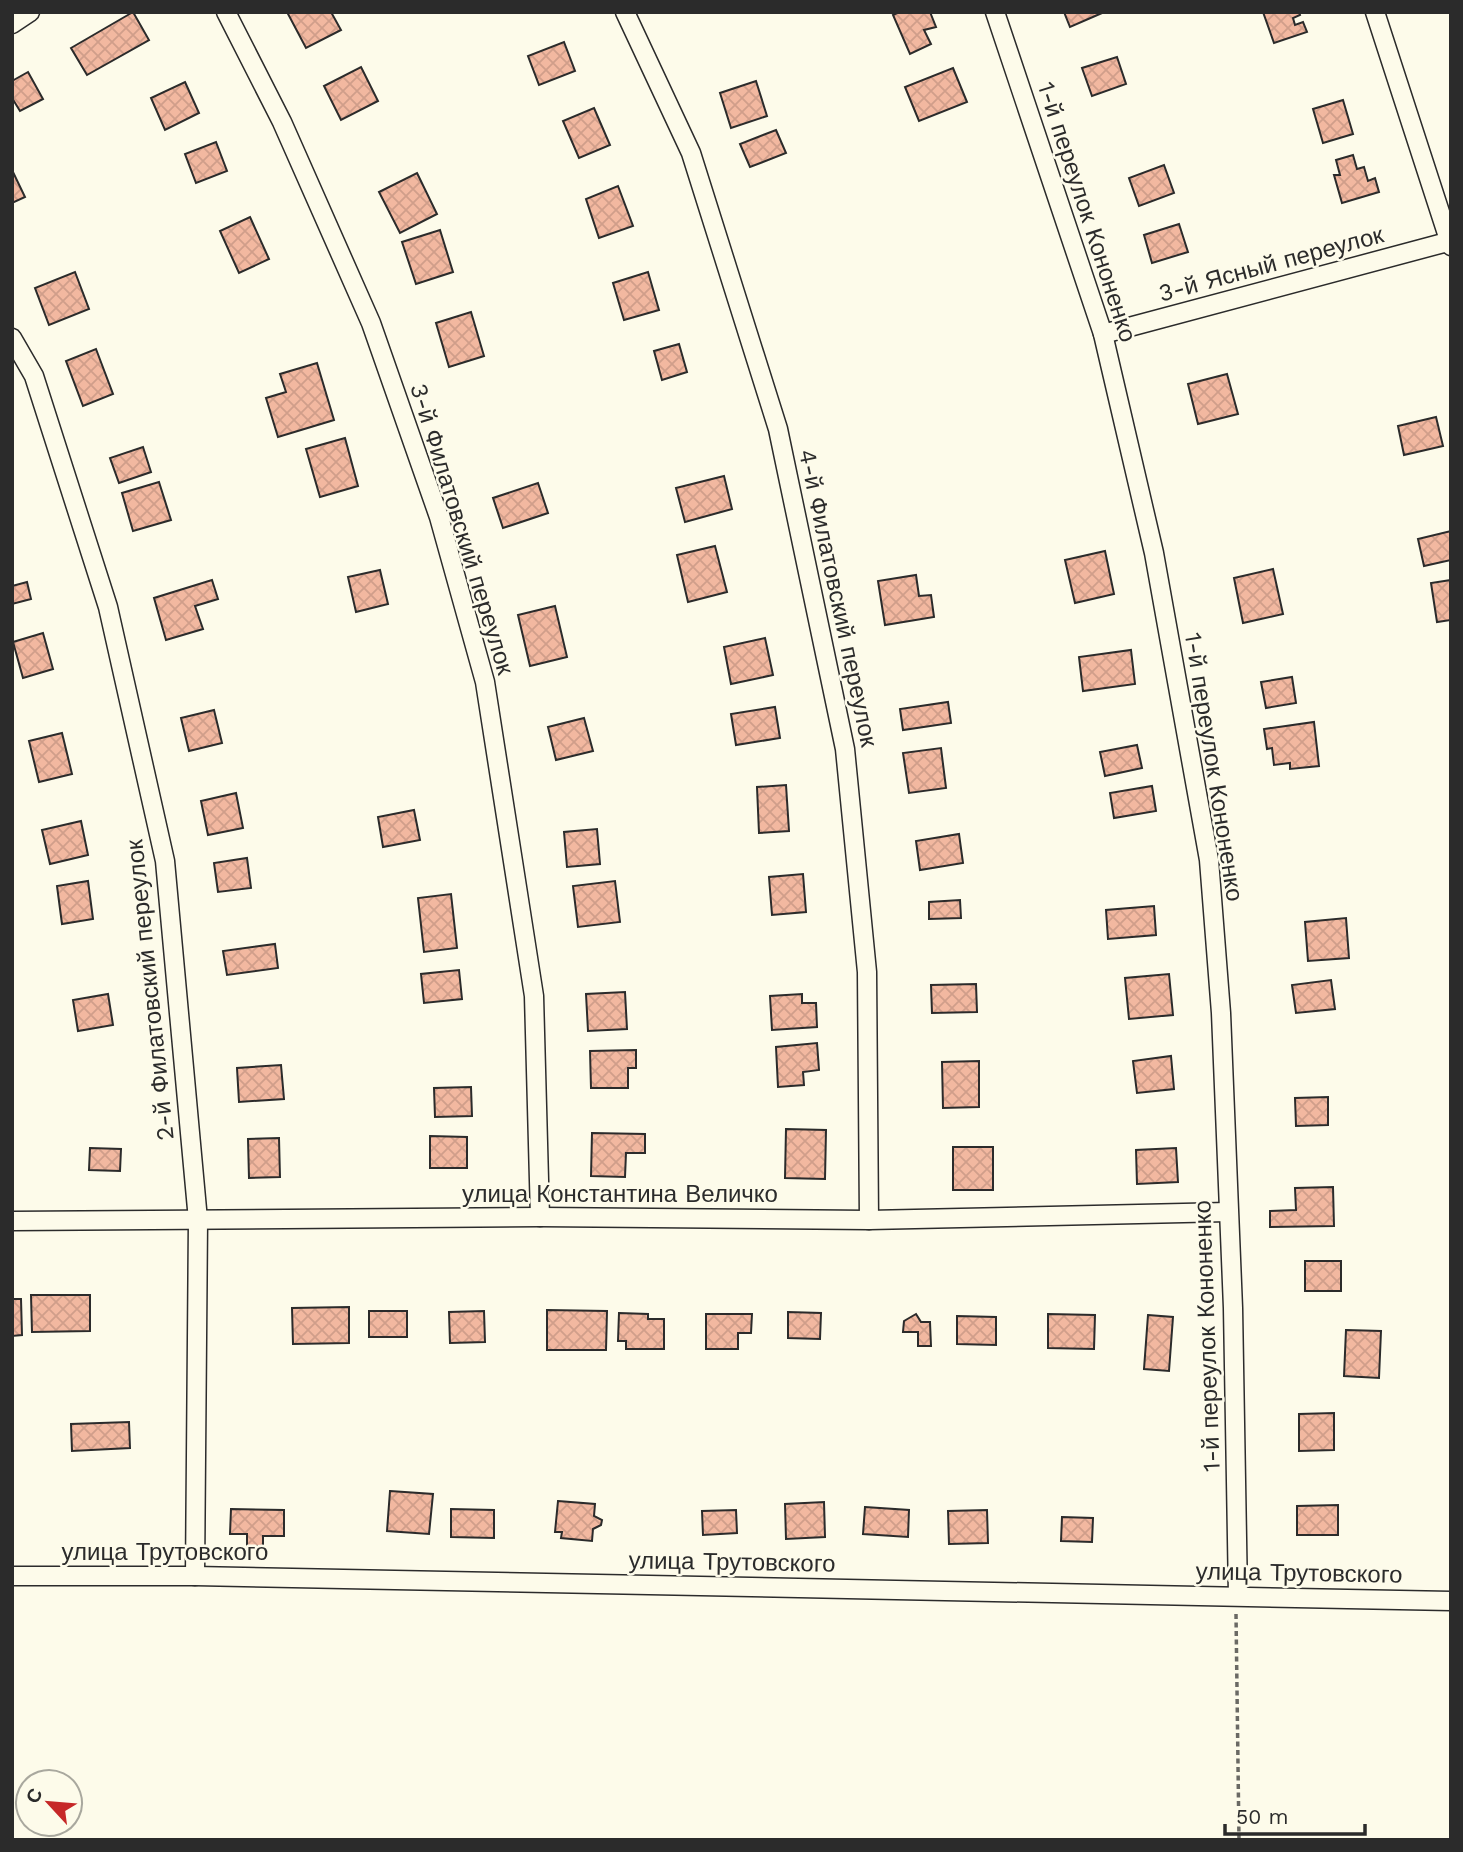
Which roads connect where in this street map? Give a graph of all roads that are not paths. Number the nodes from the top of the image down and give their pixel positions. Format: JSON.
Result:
{"nodes":[{"id":1,"x":30,"y":12,"type":"edge"},
{"id":2,"x":226,"y":12,"type":"edge"},
{"id":3,"x":625,"y":12,"type":"edge"},
{"id":4,"x":995,"y":12,"type":"edge"},
{"id":5,"x":1375,"y":12,"type":"edge"},
{"id":6,"x":12,"y":24,"type":"edge"},
{"id":7,"x":1450,"y":243,"type":"edge"},
{"id":8,"x":1104,"y":334,"type":"junction"},
{"id":9,"x":12,"y":338,"type":"edge"},
{"id":10,"x":1228,"y":1212,"type":"junction"},
{"id":11,"x":540,"y":1217,"type":"junction"},
{"id":12,"x":198,"y":1220,"type":"junction"},
{"id":13,"x":869,"y":1220,"type":"junction"},
{"id":14,"x":12,"y":1222,"type":"edge"},
{"id":15,"x":12,"y":1576,"type":"edge"},
{"id":16,"x":195,"y":1576,"type":"junction"},
{"id":17,"x":1238,"y":1596,"type":"junction"},
{"id":18,"x":1451,"y":1601,"type":"edge"}],
"edges":[{"from":1,"to":6,"type":"street"},
{"from":2,"to":11,"type":"street","name":"3-й Филатовский переулок"},
{"from":3,"to":13,"type":"street","name":"4-й Филатовский переулок"},
{"from":4,"to":8,"type":"street","name":"1-й переулок Кононенко"},
{"from":5,"to":7,"type":"street"},
{"from":7,"to":8,"type":"street","name":"3-й Ясный переулок"},
{"from":8,"to":10,"type":"street","name":"1-й переулок Кононенко"},
{"from":9,"to":12,"type":"street","name":"2-й Филатовский переулок"},
{"from":10,"to":13,"type":"street","name":"улица Константина Величко"},
{"from":10,"to":17,"type":"street","name":"1-й переулок Кононенко"},
{"from":11,"to":12,"type":"street","name":"улица Константина Величко"},
{"from":11,"to":13,"type":"street","name":"улица Константина Величко"},
{"from":12,"to":14,"type":"street","name":"улица Константина Величко"},
{"from":12,"to":16,"type":"street","name":"2-й Филатовский переулок"},
{"from":15,"to":16,"type":"street","name":"улица Трутовского"},
{"from":16,"to":17,"type":"street","name":"улица Трутовского"},
{"from":17,"to":18,"type":"street","name":"улица Трутовского"}]}
